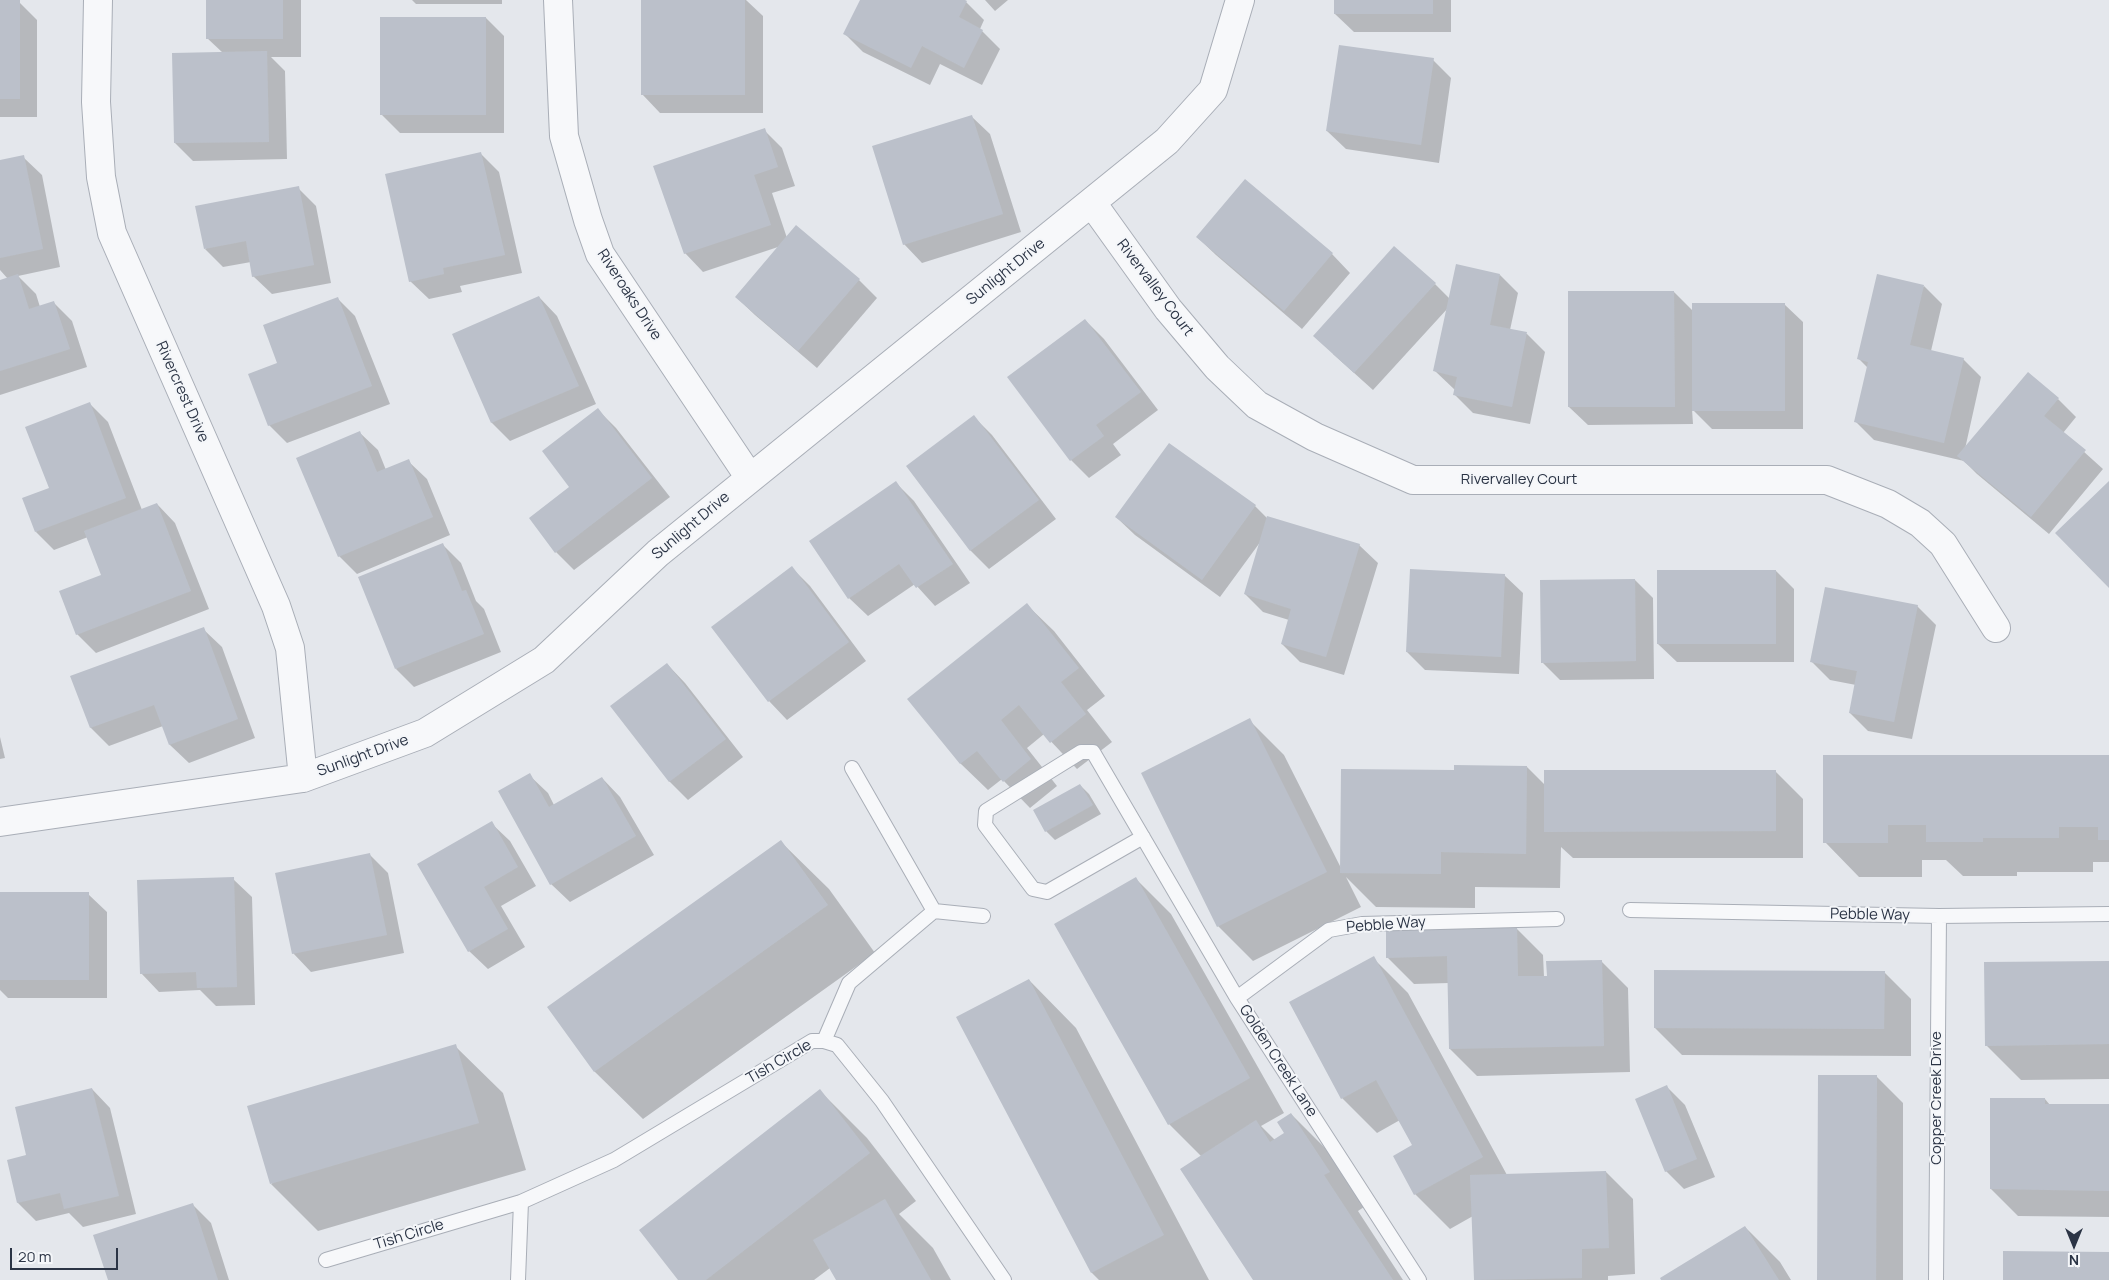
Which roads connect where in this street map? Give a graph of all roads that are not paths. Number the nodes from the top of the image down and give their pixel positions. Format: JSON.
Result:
{"nodes":[{"id":1,"x":98,"y":0,"type":"edge"},
{"id":2,"x":558,"y":0,"type":"edge"},
{"id":3,"x":1240,"y":0,"type":"edge"},
{"id":4,"x":1092,"y":203,"type":"junction"},
{"id":5,"x":750,"y":478,"type":"junction"},
{"id":6,"x":1996,"y":628,"type":"dead end"},
{"id":7,"x":852,"y":768,"type":"dead end"},
{"id":8,"x":303,"y":778,"type":"junction"},
{"id":9,"x":0,"y":822,"type":"edge"},
{"id":10,"x":1143,"y":837,"type":"junction"},
{"id":11,"x":1630,"y":910,"type":"dead end"},
{"id":12,"x":934,"y":911,"type":"junction"},
{"id":13,"x":2109,"y":914,"type":"edge"},
{"id":14,"x":983,"y":916,"type":"dead end"},
{"id":15,"x":1939,"y":916,"type":"junction"},
{"id":16,"x":1557,"y":919,"type":"dead end"},
{"id":17,"x":1237,"y":998,"type":"junction"},
{"id":18,"x":824,"y":1041,"type":"junction"},
{"id":19,"x":522,"y":1202,"type":"junction"},
{"id":20,"x":326,"y":1260,"type":"dead end"},
{"id":21,"x":518,"y":1280,"type":"edge"},
{"id":22,"x":1004,"y":1280,"type":"edge"},
{"id":23,"x":1420,"y":1280,"type":"edge"},
{"id":24,"x":1936,"y":1280,"type":"edge"}],
"edges":[{"from":1,"to":8,"type":"street","name":"Rivercrest Drive"},
{"from":2,"to":5,"type":"street","name":"Riveroaks Drive"},
{"from":3,"to":4,"type":"street","name":"Sunlight Drive"},
{"from":4,"to":5,"type":"street","name":"Sunlight Drive"},
{"from":4,"to":6,"type":"street","name":"Rivervalley Court"},
{"from":5,"to":8,"type":"street","name":"Sunlight Drive"},
{"from":7,"to":12,"type":"lane"},
{"from":8,"to":9,"type":"street","name":"Sunlight Drive"},
{"from":10,"to":10,"type":"lane","name":"Golden Creek Lane"},
{"from":10,"to":17,"type":"lane","name":"Golden Creek Lane"},
{"from":11,"to":15,"type":"lane","name":"Pebble Way"},
{"from":12,"to":14,"type":"lane"},
{"from":12,"to":18,"type":"lane"},
{"from":13,"to":15,"type":"lane","name":"Pebble Way"},
{"from":15,"to":24,"type":"lane","name":"Copper Creek Drive"},
{"from":16,"to":17,"type":"lane","name":"Pebble Way"},
{"from":17,"to":23,"type":"lane","name":"Golden Creek Lane"},
{"from":18,"to":19,"type":"lane","name":"Tish Circle"},
{"from":18,"to":22,"type":"lane","name":"Tish Circle"},
{"from":19,"to":20,"type":"lane","name":"Tish Circle"},
{"from":19,"to":21,"type":"lane"}]}
